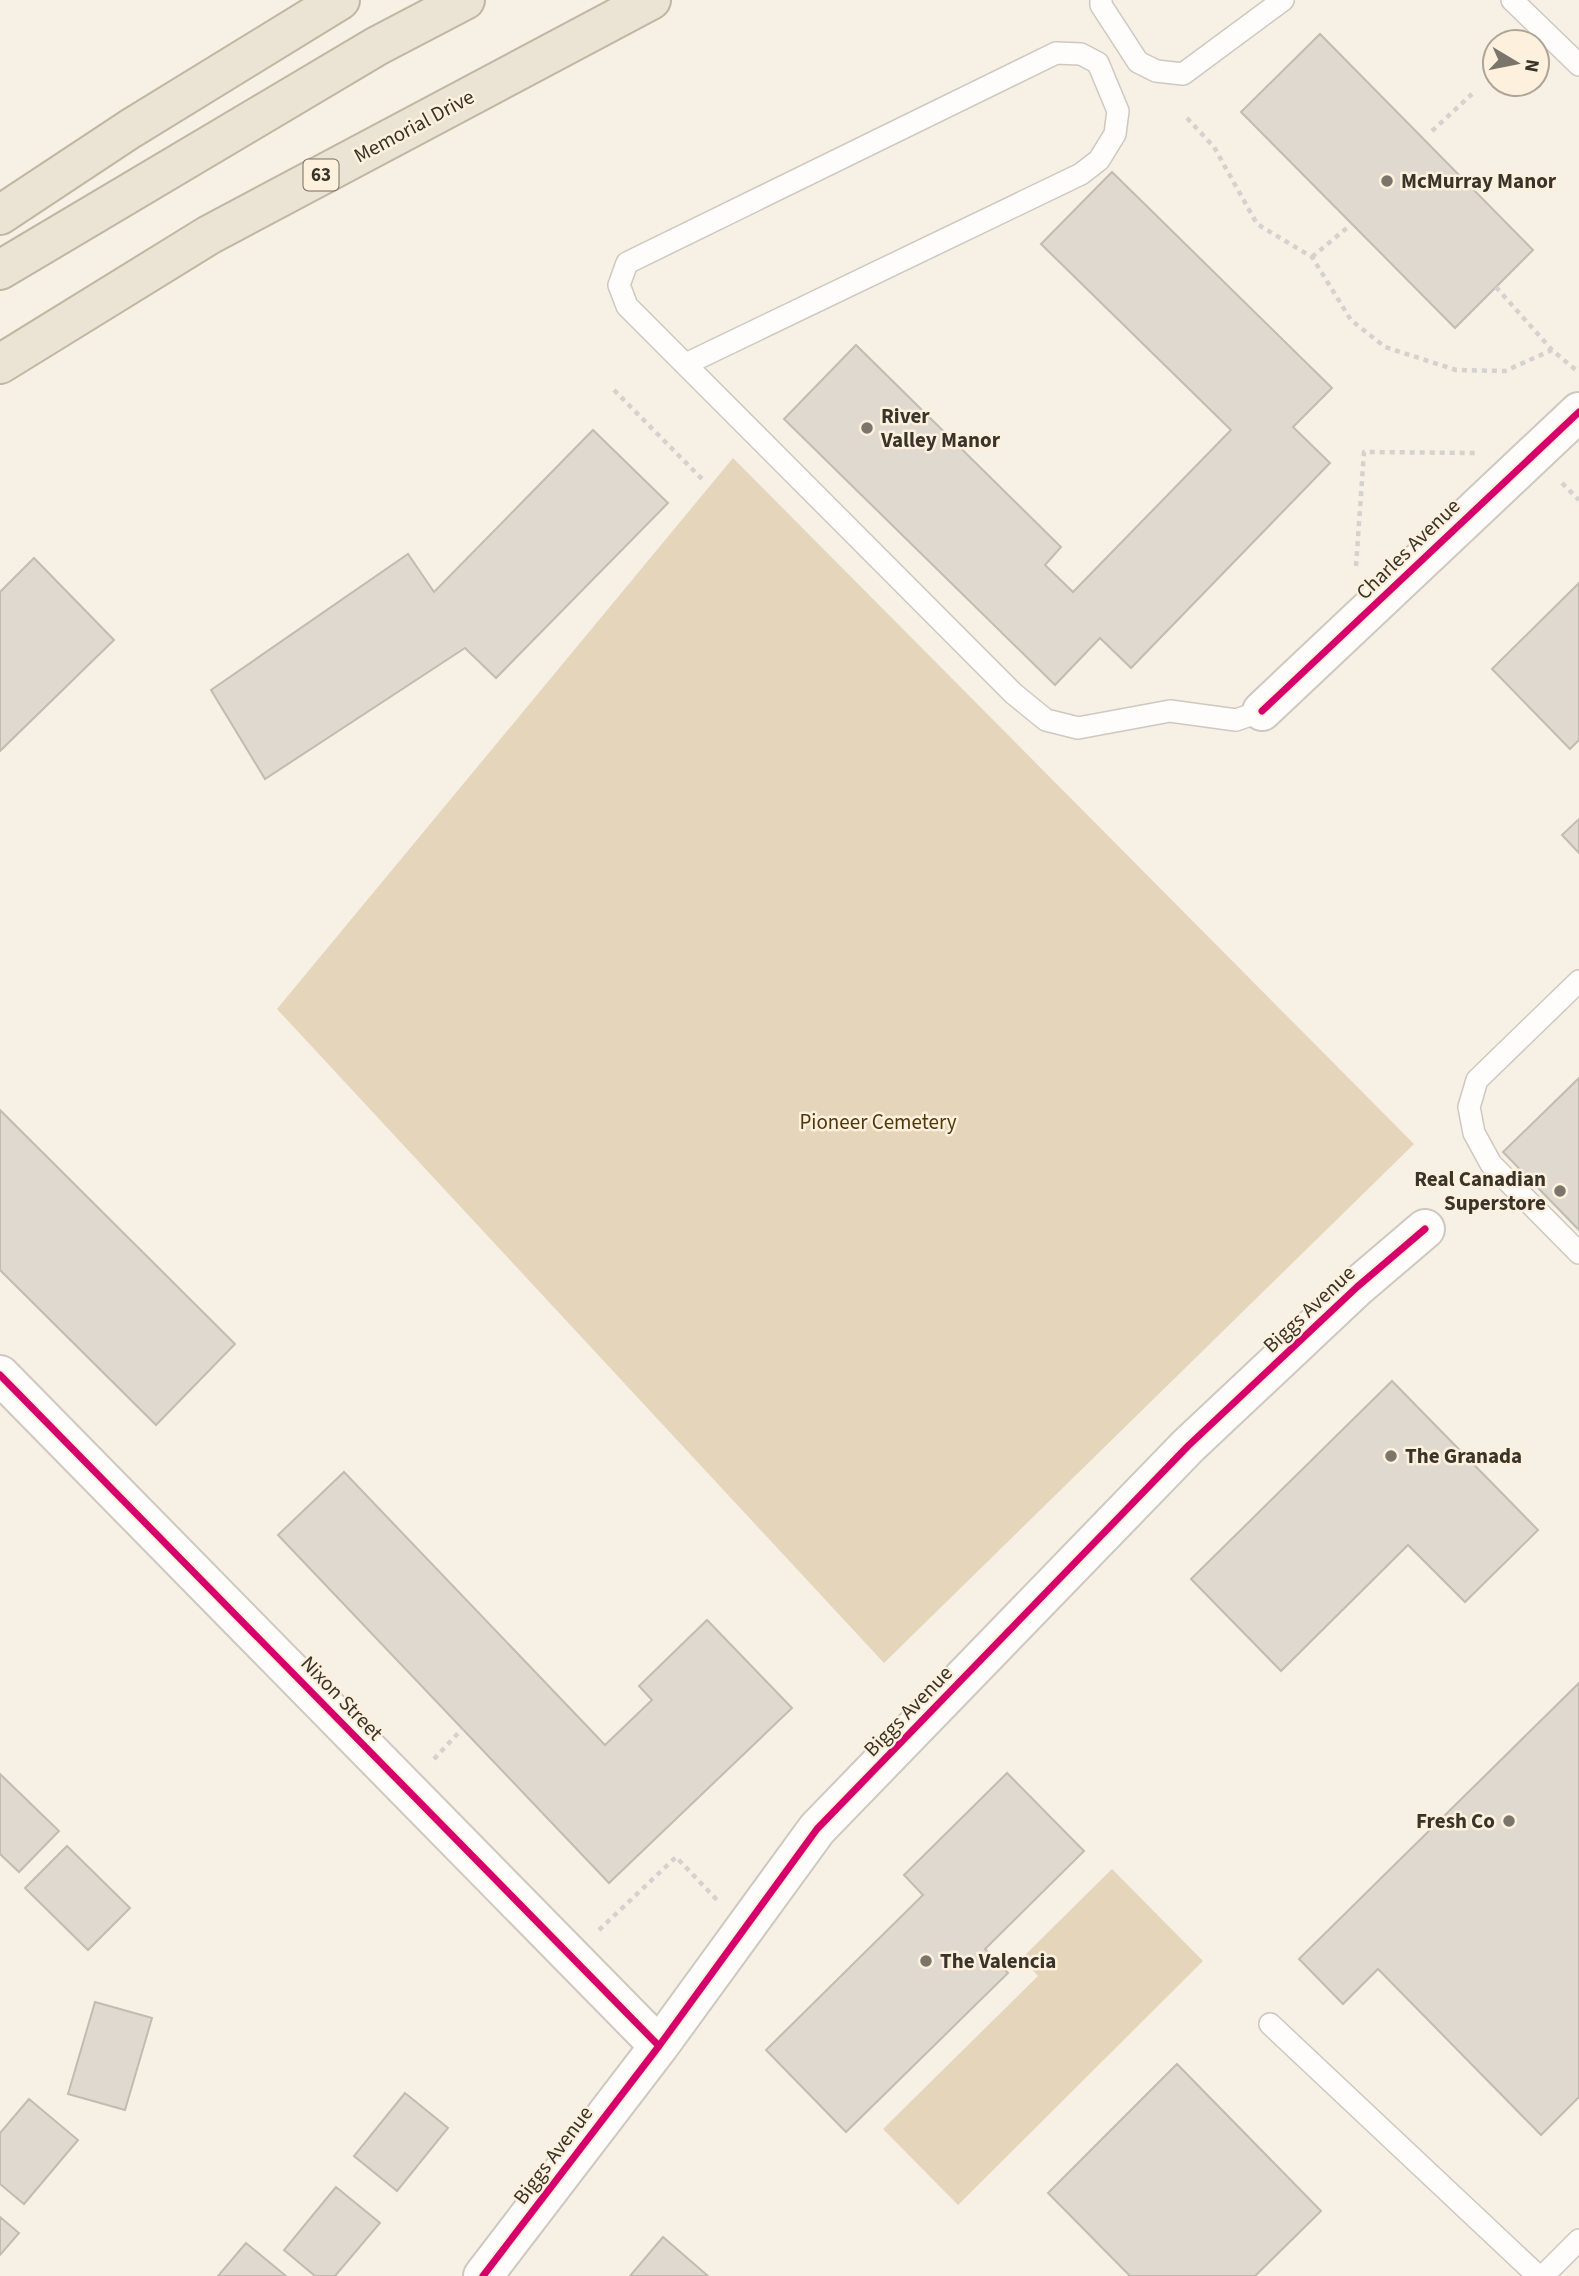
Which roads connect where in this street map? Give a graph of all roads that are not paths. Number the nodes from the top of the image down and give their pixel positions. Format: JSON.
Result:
{"nodes":[{"id":1,"x":340,"y":0,"type":"edge"},
{"id":2,"x":465,"y":0,"type":"edge"},
{"id":3,"x":650,"y":0,"type":"edge"},
{"id":4,"x":1101,"y":0,"type":"edge"},
{"id":5,"x":1283,"y":0,"type":"edge"},
{"id":6,"x":1512,"y":0,"type":"edge"},
{"id":7,"x":1579,"y":65,"type":"edge"},
{"id":8,"x":0,"y":215,"type":"edge"},
{"id":9,"x":0,"y":270,"type":"edge"},
{"id":10,"x":0,"y":364,"type":"edge"},
{"id":11,"x":686,"y":365,"type":"junction"},
{"id":12,"x":1579,"y":412,"type":"edge"},
{"id":13,"x":1262,"y":711,"type":"joint"},
{"id":14,"x":1579,"y":981,"type":"edge"},
{"id":15,"x":1425,"y":1229,"type":"dead end"},
{"id":16,"x":1579,"y":1253,"type":"edge"},
{"id":17,"x":0,"y":1375,"type":"edge"},
{"id":18,"x":1270,"y":2024,"type":"dead end"},
{"id":19,"x":659,"y":2046,"type":"junction"},
{"id":20,"x":1579,"y":2240,"type":"edge"},
{"id":21,"x":483,"y":2276,"type":"edge"},
{"id":22,"x":1538,"y":2276,"type":"edge"},
{"id":23,"x":1544,"y":2276,"type":"edge"}],
"edges":[{"from":1,"to":8,"type":"highway"},
{"from":2,"to":9,"type":"highway"},
{"from":3,"to":10,"type":"highway","name":"Memorial Drive","number":"63"},
{"from":4,"to":5,"type":"lane"},
{"from":6,"to":7,"type":"lane"},
{"from":11,"to":11,"type":"lane"},
{"from":11,"to":13,"type":"lane"},
{"from":12,"to":13,"type":"street","name":"Charles Avenue"},
{"from":14,"to":16,"type":"lane"},
{"from":15,"to":19,"type":"street","name":"Biggs Avenue"},
{"from":17,"to":19,"type":"street","name":"Nixon Street"},
{"from":18,"to":22,"type":"lane"},
{"from":19,"to":21,"type":"street","name":"Biggs Avenue"},
{"from":20,"to":23,"type":"lane"}]}
